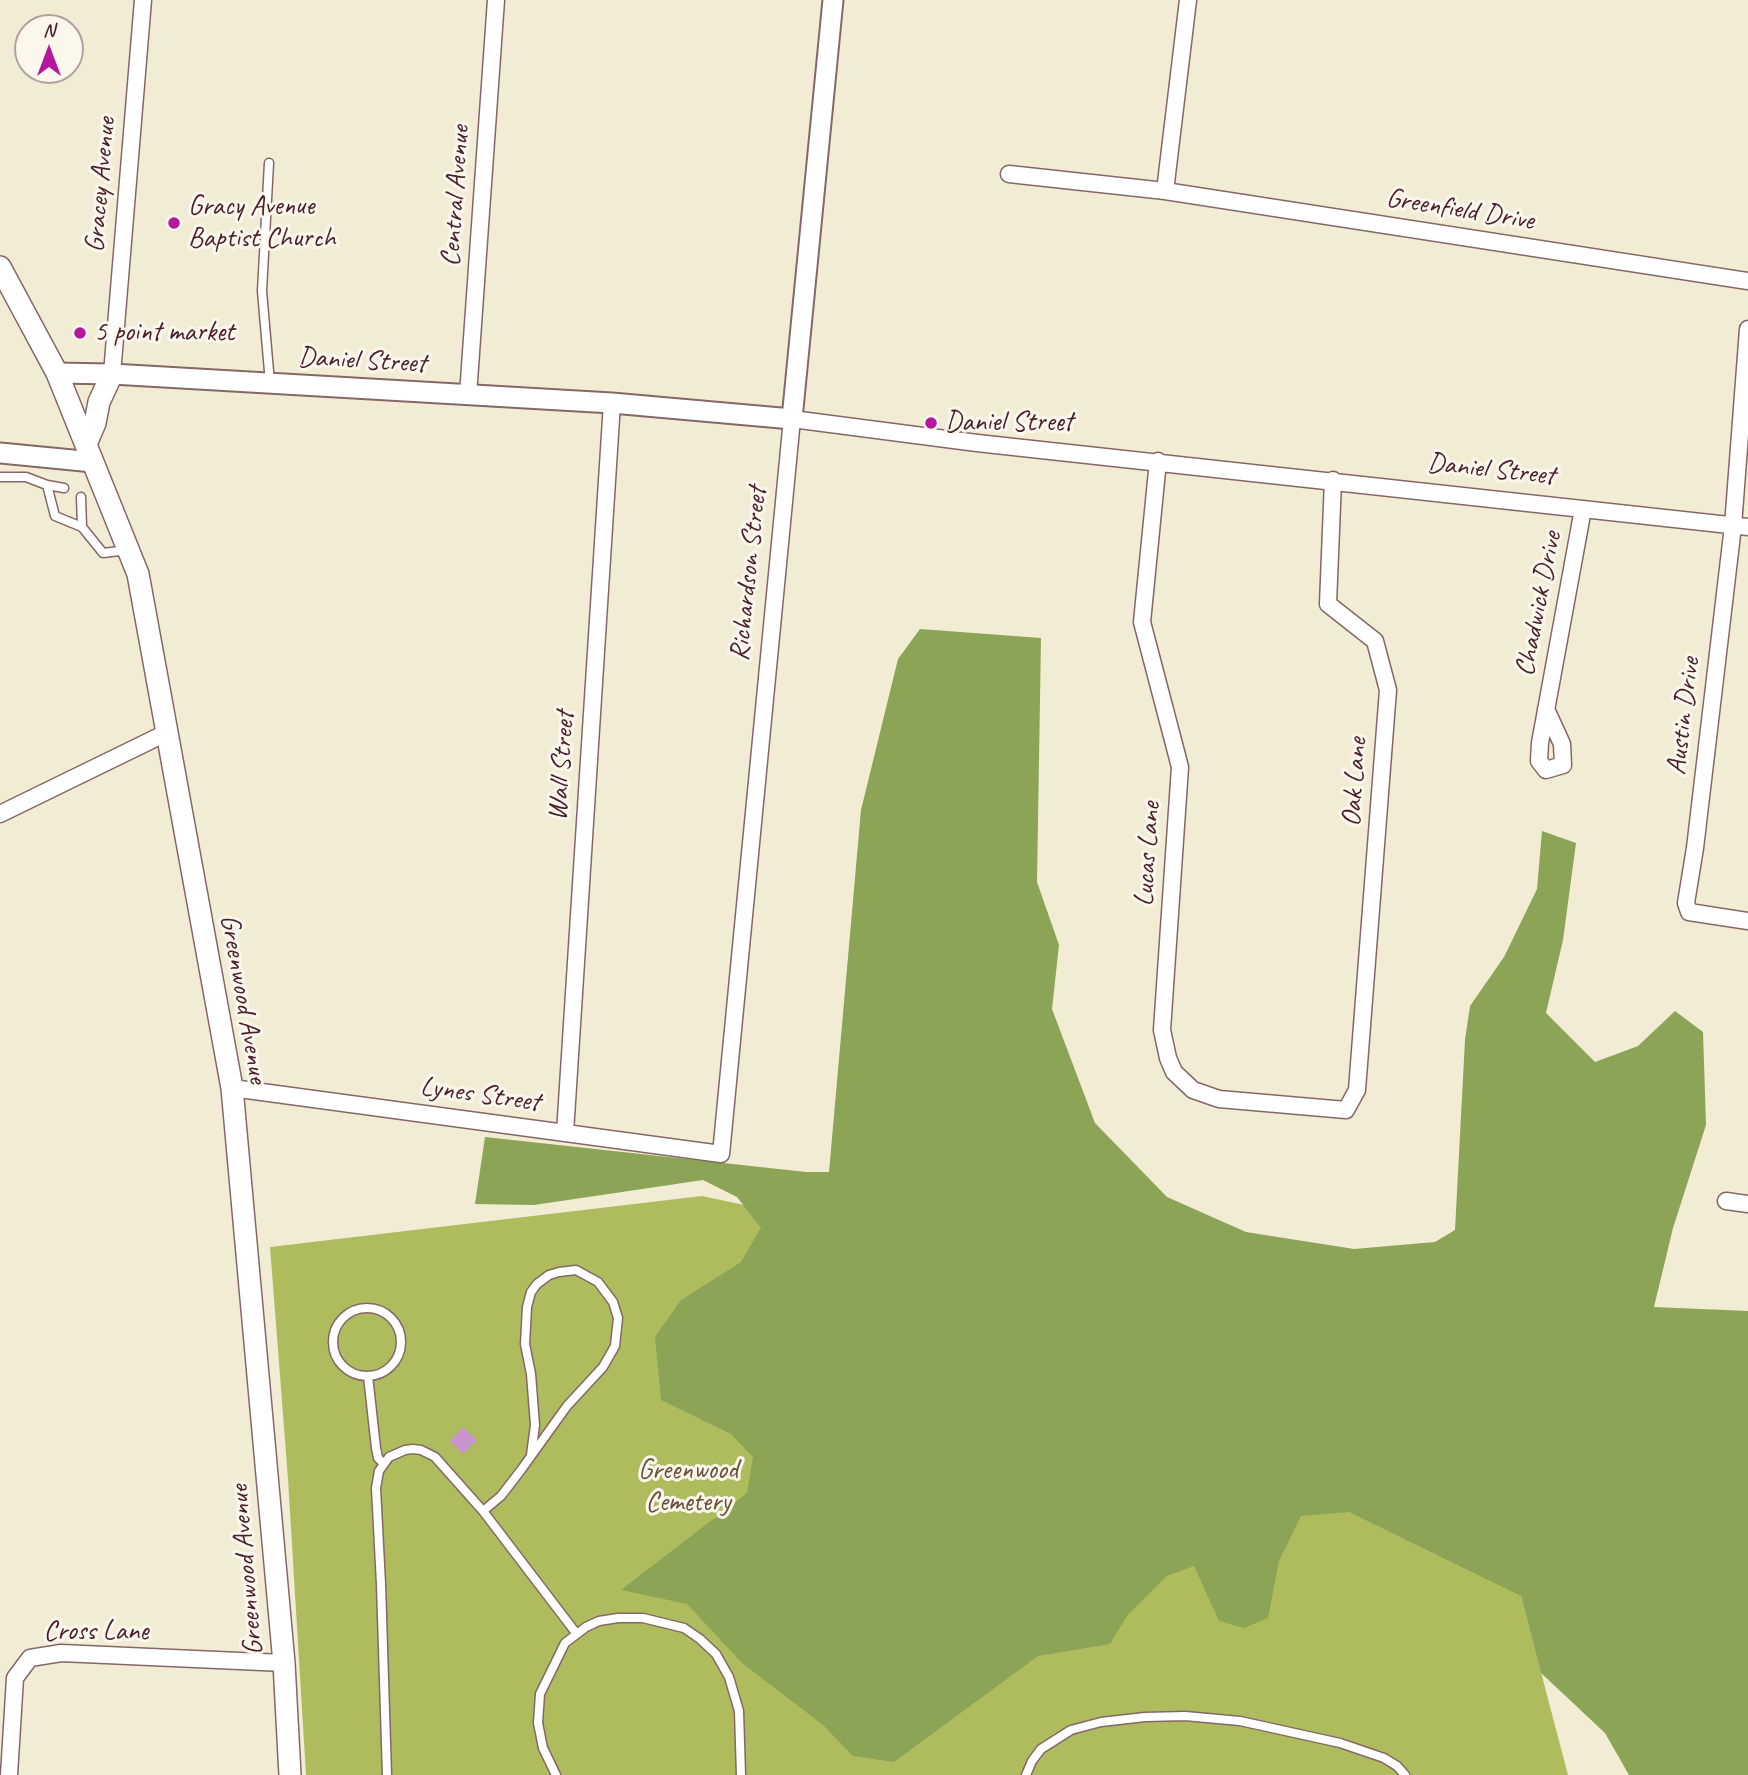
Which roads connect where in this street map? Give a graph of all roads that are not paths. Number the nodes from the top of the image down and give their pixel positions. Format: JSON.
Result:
{"nodes":[{"id":1,"x":143,"y":0,"type":"edge"},
{"id":2,"x":496,"y":0,"type":"edge"},
{"id":3,"x":833,"y":0,"type":"edge"},
{"id":4,"x":1188,"y":0,"type":"edge"},
{"id":5,"x":269,"y":163,"type":"dead end"},
{"id":6,"x":1009,"y":174,"type":"dead end"},
{"id":7,"x":1165,"y":191,"type":"junction"},
{"id":8,"x":0,"y":267,"type":"edge"},
{"id":9,"x":1748,"y":281,"type":"edge"},
{"id":10,"x":1748,"y":328,"type":"edge"},
{"id":11,"x":57,"y":373,"type":"junction"},
{"id":12,"x":112,"y":374,"type":"junction"},
{"id":13,"x":270,"y":383,"type":"junction"},
{"id":14,"x":468,"y":395,"type":"junction"},
{"id":15,"x":612,"y":403,"type":"junction"},
{"id":16,"x":792,"y":419,"type":"junction"},
{"id":17,"x":0,"y":453,"type":"edge"},
{"id":18,"x":89,"y":453,"type":"junction"},
{"id":19,"x":1158,"y":461,"type":"junction"},
{"id":20,"x":0,"y":477,"type":"edge"},
{"id":21,"x":1332,"y":480,"type":"junction"},
{"id":22,"x":47,"y":485,"type":"junction"},
{"id":23,"x":64,"y":488,"type":"dead end"},
{"id":24,"x":81,"y":497,"type":"dead end"},
{"id":25,"x":1583,"y":509,"type":"junction"},
{"id":26,"x":1741,"y":526,"type":"edge"},
{"id":27,"x":82,"y":527,"type":"junction"},
{"id":28,"x":128,"y":550,"type":"junction"},
{"id":29,"x":1546,"y":709,"type":"dead end"},
{"id":30,"x":166,"y":733,"type":"junction"},
{"id":31,"x":0,"y":814,"type":"edge"},
{"id":32,"x":1748,"y":920,"type":"edge"},
{"id":33,"x":232,"y":1088,"type":"junction"},
{"id":34,"x":1346,"y":1110,"type":"joint"},
{"id":35,"x":565,"y":1133,"type":"junction"},
{"id":36,"x":721,"y":1154,"type":"joint"},
{"id":37,"x":1726,"y":1201,"type":"dead end"},
{"id":38,"x":1748,"y":1204,"type":"edge"},
{"id":39,"x":368,"y":1376,"type":"junction"},
{"id":40,"x":531,"y":1455,"type":"junction"},
{"id":41,"x":383,"y":1464,"type":"junction"},
{"id":42,"x":483,"y":1511,"type":"junction"},
{"id":43,"x":576,"y":1633,"type":"junction"},
{"id":44,"x":284,"y":1663,"type":"junction"},
{"id":45,"x":9,"y":1775,"type":"edge"},
{"id":46,"x":290,"y":1775,"type":"edge"},
{"id":47,"x":387,"y":1775,"type":"edge"},
{"id":48,"x":556,"y":1775,"type":"edge"},
{"id":49,"x":741,"y":1775,"type":"edge"},
{"id":50,"x":1026,"y":1775,"type":"edge"},
{"id":51,"x":1405,"y":1775,"type":"edge"}],
"edges":[{"from":1,"to":12,"type":"street","name":"Gracey Avenue"},
{"from":2,"to":14,"type":"street","name":"Central Avenue"},
{"from":3,"to":16,"type":"street","name":"Richardson Street"},
{"from":4,"to":7,"type":"street"},
{"from":5,"to":13,"type":"lane"},
{"from":6,"to":7,"type":"street","name":"Greenfield Drive"},
{"from":7,"to":9,"type":"street","name":"Greenfield Drive"},
{"from":8,"to":11,"type":"main road","name":"Greenwood Avenue"},
{"from":10,"to":26,"type":"street"},
{"from":11,"to":12,"type":"street","name":"Daniel Street"},
{"from":11,"to":18,"type":"main road","name":"Greenwood Avenue"},
{"from":12,"to":13,"type":"street","name":"Daniel Street"},
{"from":12,"to":18,"type":"main road"},
{"from":13,"to":14,"type":"street","name":"Daniel Street"},
{"from":14,"to":15,"type":"street","name":"Daniel Street"},
{"from":15,"to":16,"type":"street","name":"Daniel Street"},
{"from":15,"to":35,"type":"street","name":"Wall Street"},
{"from":16,"to":19,"type":"street","name":"Daniel Street"},
{"from":16,"to":36,"type":"street","name":"Richardson Street"},
{"from":17,"to":18,"type":"street"},
{"from":18,"to":28,"type":"main road","name":"Greenwood Avenue"},
{"from":19,"to":21,"type":"street","name":"Daniel Street"},
{"from":19,"to":34,"type":"street","name":"Lucas Lane"},
{"from":20,"to":22,"type":"lane"},
{"from":21,"to":25,"type":"street","name":"Daniel Street"},
{"from":21,"to":34,"type":"street","name":"Oak Lane"},
{"from":22,"to":23,"type":"lane"},
{"from":22,"to":27,"type":"lane"},
{"from":24,"to":27,"type":"lane"},
{"from":25,"to":26,"type":"street","name":"Daniel Street"},
{"from":25,"to":29,"type":"street","name":"Chadwick Drive"},
{"from":26,"to":32,"type":"street","name":"Austin Drive"},
{"from":27,"to":28,"type":"lane"},
{"from":28,"to":30,"type":"main road","name":"Greenwood Avenue"},
{"from":30,"to":31,"type":"street"},
{"from":30,"to":33,"type":"main road","name":"Greenwood Avenue"},
{"from":33,"to":35,"type":"street","name":"Lynes Street"},
{"from":33,"to":44,"type":"main road","name":"Greenwood Avenue"},
{"from":35,"to":36,"type":"street","name":"Lynes Street"},
{"from":37,"to":38,"type":"street"},
{"from":39,"to":39,"type":"lane"},
{"from":39,"to":41,"type":"lane"},
{"from":40,"to":40,"type":"lane"},
{"from":40,"to":42,"type":"lane"},
{"from":41,"to":42,"type":"lane"},
{"from":41,"to":47,"type":"lane"},
{"from":42,"to":43,"type":"lane"},
{"from":43,"to":48,"type":"lane"},
{"from":43,"to":49,"type":"lane"},
{"from":44,"to":45,"type":"street","name":"Cross Lane"},
{"from":44,"to":46,"type":"main road","name":"Greenwood Avenue"},
{"from":50,"to":51,"type":"lane"}]}
